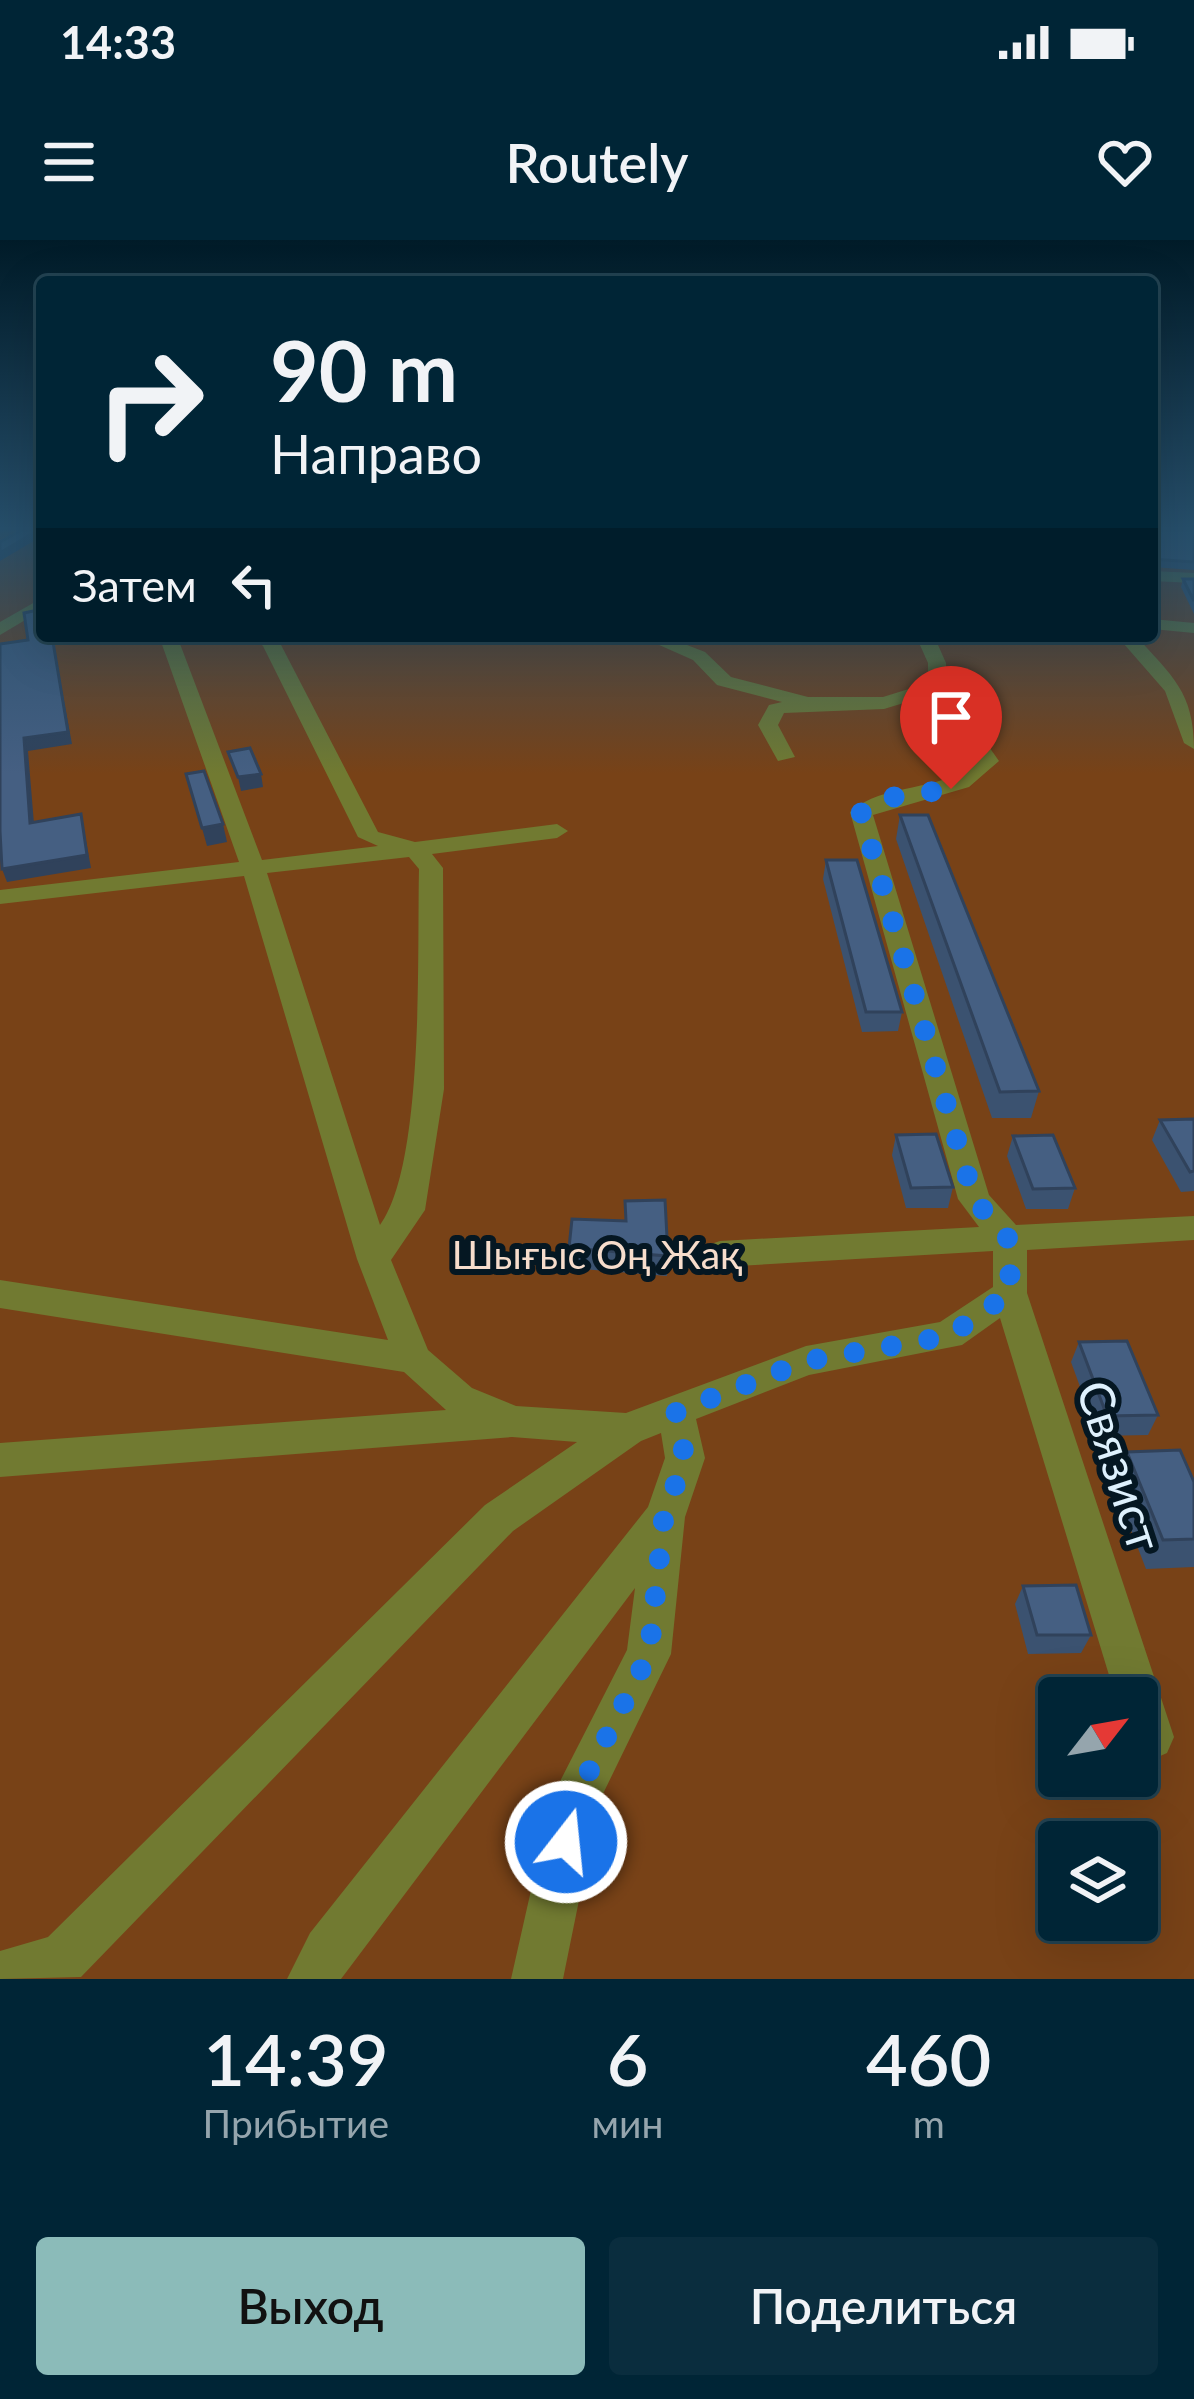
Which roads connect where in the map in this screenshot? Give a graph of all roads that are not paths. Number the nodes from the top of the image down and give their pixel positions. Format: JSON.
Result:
{"nodes":[{"id":1,"x":29,"y":611,"type":"edge"},
{"id":2,"x":1158,"y":624,"type":"edge"},
{"id":3,"x":1194,"y":628,"type":"edge"},
{"id":4,"x":0,"y":630,"type":"edge"},
{"id":5,"x":170,"y":642,"type":"edge"},
{"id":6,"x":270,"y":642,"type":"edge"},
{"id":7,"x":663,"y":642,"type":"edge"},
{"id":8,"x":928,"y":642,"type":"edge"},
{"id":9,"x":1133,"y":642,"type":"edge"},
{"id":10,"x":937,"y":686,"type":"junction"},
{"id":11,"x":1184,"y":688,"type":"edge"},
{"id":12,"x":808,"y":704,"type":"junction"},
{"id":13,"x":1194,"y":743,"type":"edge"},
{"id":14,"x":785,"y":757,"type":"dead end"},
{"id":15,"x":557,"y":831,"type":"dead end"},
{"id":16,"x":415,"y":849,"type":"junction"},
{"id":17,"x":253,"y":868,"type":"junction"},
{"id":18,"x":0,"y":897,"type":"edge"},
{"id":19,"x":1194,"y":1228,"type":"edge"},
{"id":20,"x":1010,"y":1241,"type":"junction"},
{"id":21,"x":719,"y":1254,"type":"dead end"},
{"id":22,"x":374,"y":1259,"type":"junction"},
{"id":23,"x":1010,"y":1293,"type":"junction"},
{"id":24,"x":0,"y":1294,"type":"edge"},
{"id":25,"x":414,"y":1359,"type":"junction"},
{"id":26,"x":676,"y":1412,"type":"junction"},
{"id":27,"x":514,"y":1422,"type":"junction"},
{"id":28,"x":627,"y":1429,"type":"junction"},
{"id":29,"x":0,"y":1460,"type":"edge"},
{"id":30,"x":664,"y":1516,"type":"junction"},
{"id":31,"x":1132,"y":1677,"type":"edge"},
{"id":32,"x":1,"y":1977,"type":"edge"},
{"id":33,"x":313,"y":1979,"type":"edge"},
{"id":34,"x":537,"y":1979,"type":"edge"}],
"edges":[{"from":1,"to":4,"type":"street"},
{"from":2,"to":3,"type":"street"},
{"from":5,"to":17,"type":"street"},
{"from":6,"to":16,"type":"street"},
{"from":7,"to":12,"type":"street"},
{"from":8,"to":10,"type":"street"},
{"from":9,"to":11,"type":"street"},
{"from":10,"to":12,"type":"street"},
{"from":10,"to":20,"type":"street"},
{"from":11,"to":13,"type":"street"},
{"from":12,"to":14,"type":"street"},
{"from":15,"to":16,"type":"street"},
{"from":16,"to":17,"type":"street"},
{"from":16,"to":22,"type":"street"},
{"from":17,"to":18,"type":"street"},
{"from":17,"to":22,"type":"street"},
{"from":19,"to":20,"type":"street"},
{"from":20,"to":21,"type":"street"},
{"from":20,"to":23,"type":"street","name":"Связист"},
{"from":22,"to":25,"type":"street"},
{"from":23,"to":26,"type":"street"},
{"from":23,"to":31,"type":"street","name":"Связист"},
{"from":24,"to":25,"type":"street"},
{"from":25,"to":27,"type":"street"},
{"from":26,"to":28,"type":"street"},
{"from":26,"to":30,"type":"street"},
{"from":27,"to":28,"type":"street"},
{"from":27,"to":29,"type":"street"},
{"from":28,"to":32,"type":"street"},
{"from":30,"to":33,"type":"street"},
{"from":30,"to":34,"type":"street"}]}
